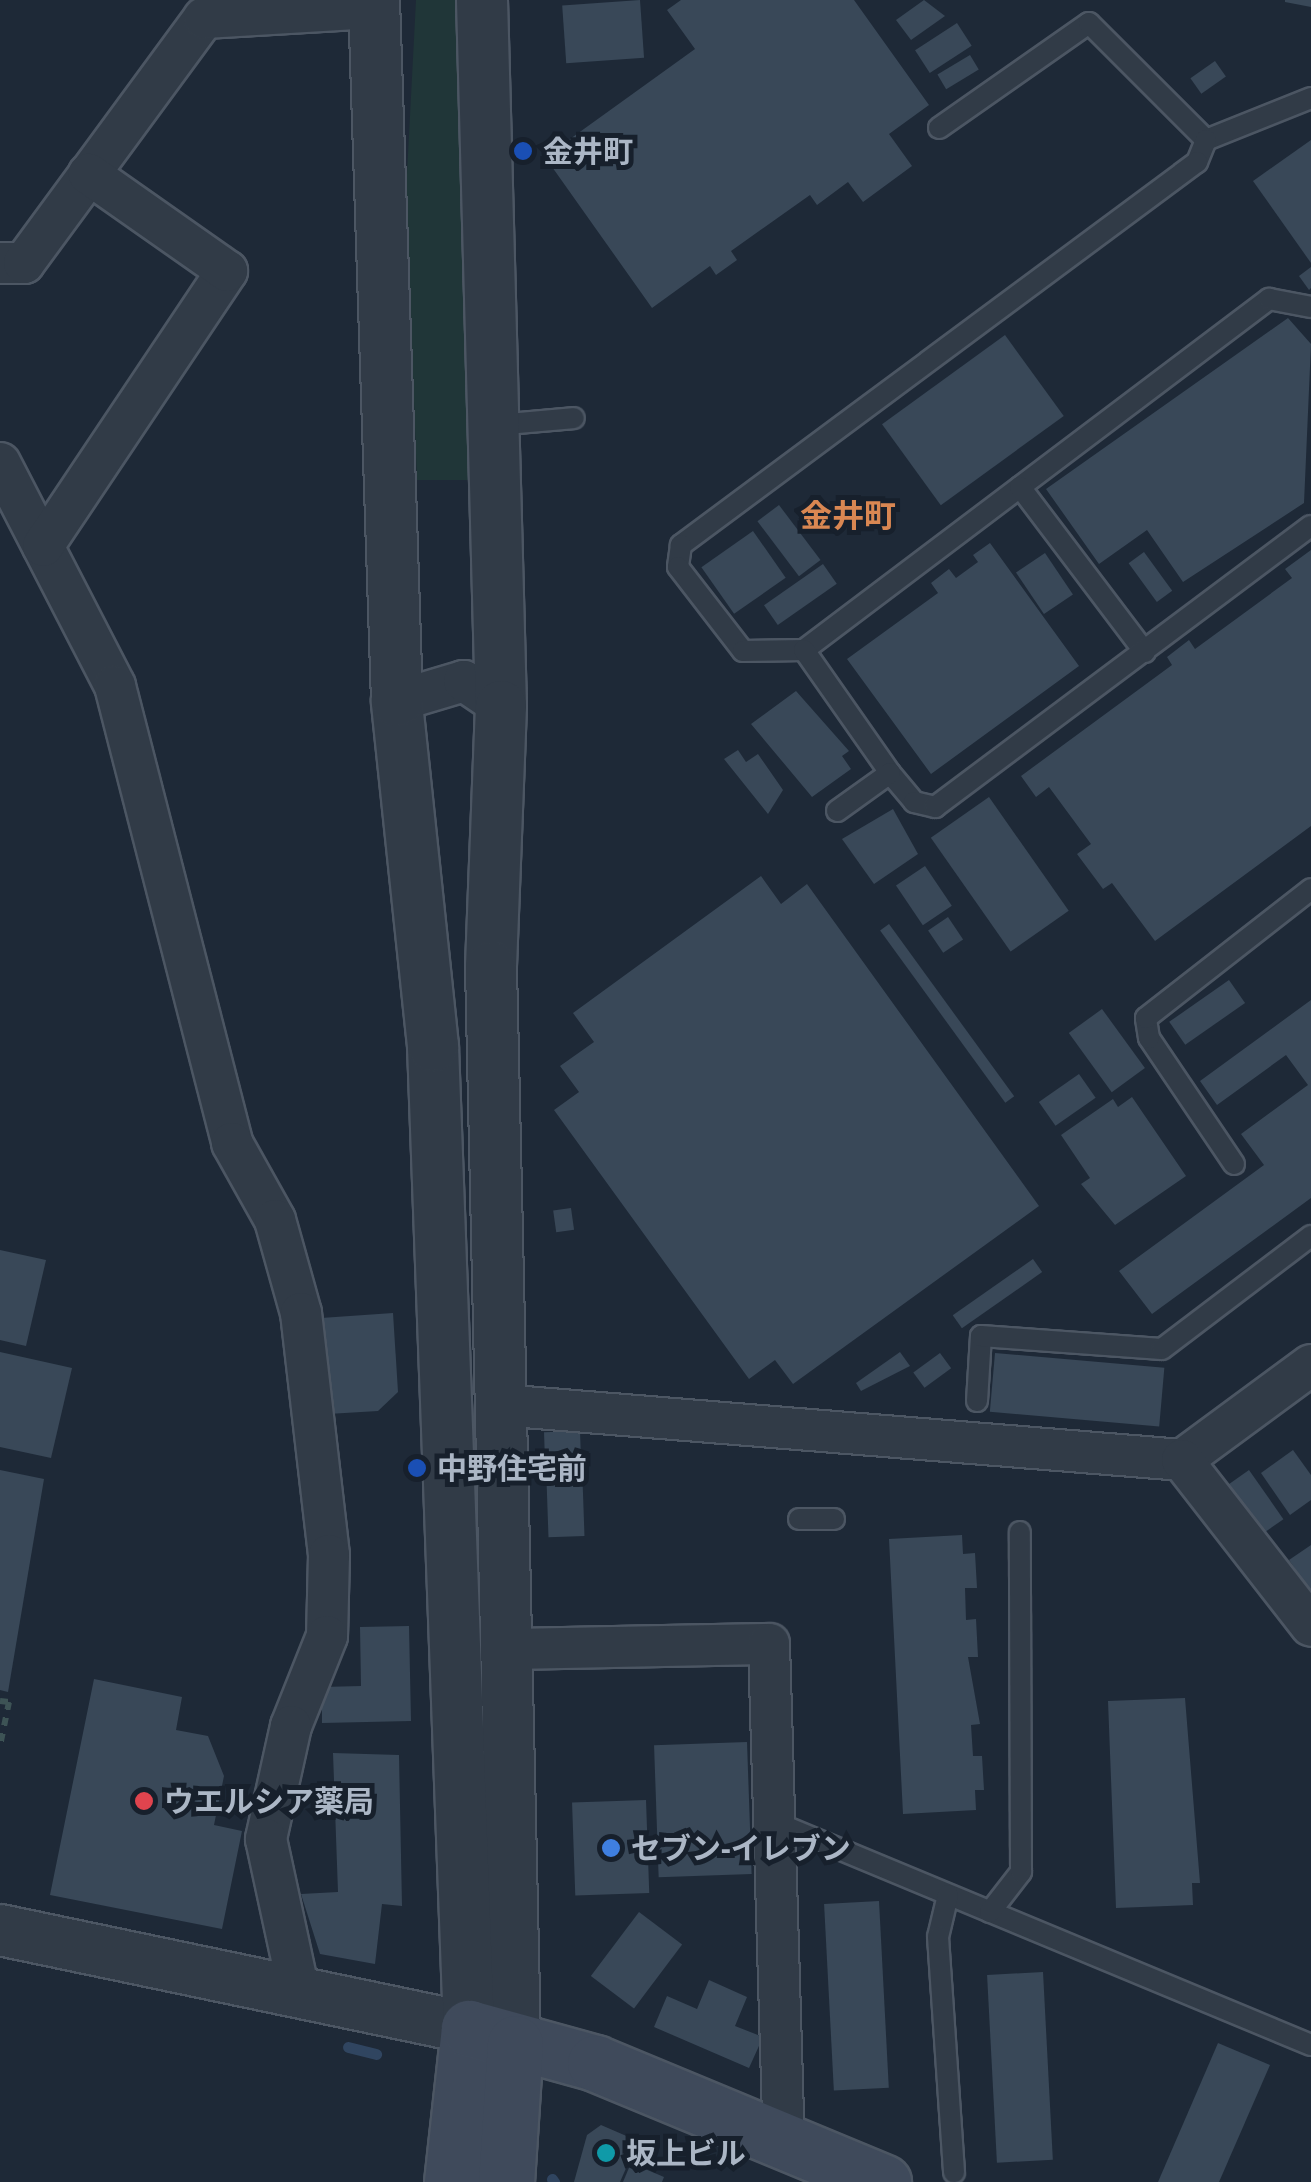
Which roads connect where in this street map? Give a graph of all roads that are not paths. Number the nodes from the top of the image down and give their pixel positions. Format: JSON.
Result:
{"nodes":[{"id":1,"x":482,"y":0,"type":"edge"},
{"id":2,"x":374,"y":4,"type":"edge"},
{"id":3,"x":1311,"y":98,"type":"edge"},
{"id":4,"x":938,"y":128,"type":"dead end"},
{"id":5,"x":1206,"y":140,"type":"junction"},
{"id":6,"x":89,"y":174,"type":"junction"},
{"id":7,"x":0,"y":263,"type":"edge"},
{"id":8,"x":1311,"y":307,"type":"edge"},
{"id":9,"x":574,"y":418,"type":"dead end"},
{"id":10,"x":496,"y":425,"type":"junction"},
{"id":11,"x":0,"y":462,"type":"edge"},
{"id":12,"x":1020,"y":487,"type":"junction"},
{"id":13,"x":1311,"y":526,"type":"edge"},
{"id":14,"x":43,"y":546,"type":"junction"},
{"id":15,"x":804,"y":650,"type":"junction"},
{"id":16,"x":1145,"y":652,"type":"junction"},
{"id":17,"x":397,"y":701,"type":"junction"},
{"id":18,"x":502,"y":706,"type":"junction"},
{"id":19,"x":890,"y":773,"type":"junction"},
{"id":20,"x":837,"y":810,"type":"dead end"},
{"id":21,"x":1311,"y":889,"type":"edge"},
{"id":22,"x":1234,"y":1164,"type":"dead end"},
{"id":23,"x":1311,"y":1236,"type":"edge"},
{"id":24,"x":1311,"y":1365,"type":"edge"},
{"id":25,"x":977,"y":1402,"type":"dead end"},
{"id":26,"x":500,"y":1405,"type":"junction"},
{"id":27,"x":1182,"y":1460,"type":"junction"},
{"id":28,"x":834,"y":1519,"type":"dead end"},
{"id":29,"x":799,"y":1520,"type":"dead end"},
{"id":30,"x":1020,"y":1532,"type":"dead end"},
{"id":31,"x":1311,"y":1626,"type":"edge"},
{"id":32,"x":508,"y":1649,"type":"junction"},
{"id":33,"x":779,"y":1824,"type":"junction"},
{"id":34,"x":948,"y":1895,"type":"junction"},
{"id":35,"x":990,"y":1912,"type":"junction"},
{"id":36,"x":0,"y":1930,"type":"edge"},
{"id":37,"x":299,"y":1991,"type":"junction"},
{"id":38,"x":492,"y":2036,"type":"junction"},
{"id":39,"x":1311,"y":2046,"type":"edge"},
{"id":40,"x":784,"y":2140,"type":"junction"},
{"id":41,"x":954,"y":2172,"type":"dead end"},
{"id":42,"x":874,"y":2180,"type":"edge"},
{"id":43,"x":452,"y":2182,"type":"edge"},
{"id":44,"x":506,"y":2182,"type":"edge"}],
"edges":[{"from":1,"to":10,"type":"street"},
{"from":2,"to":6,"type":"street"},
{"from":2,"to":17,"type":"street"},
{"from":3,"to":5,"type":"lane"},
{"from":4,"to":5,"type":"lane"},
{"from":5,"to":15,"type":"lane"},
{"from":6,"to":7,"type":"street"},
{"from":6,"to":14,"type":"street"},
{"from":8,"to":12,"type":"lane"},
{"from":9,"to":10,"type":"lane"},
{"from":10,"to":18,"type":"street"},
{"from":11,"to":14,"type":"street"},
{"from":12,"to":15,"type":"lane"},
{"from":12,"to":16,"type":"lane"},
{"from":13,"to":16,"type":"lane"},
{"from":14,"to":37,"type":"street"},
{"from":15,"to":19,"type":"lane"},
{"from":16,"to":19,"type":"lane"},
{"from":17,"to":18,"type":"street"},
{"from":17,"to":38,"type":"street"},
{"from":18,"to":26,"type":"street"},
{"from":19,"to":20,"type":"lane"},
{"from":21,"to":22,"type":"lane"},
{"from":23,"to":25,"type":"lane"},
{"from":24,"to":27,"type":"street"},
{"from":26,"to":27,"type":"street"},
{"from":26,"to":32,"type":"street"},
{"from":27,"to":31,"type":"street"},
{"from":28,"to":29,"type":"lane"},
{"from":30,"to":35,"type":"lane"},
{"from":32,"to":33,"type":"street"},
{"from":32,"to":38,"type":"street"},
{"from":33,"to":34,"type":"lane"},
{"from":33,"to":40,"type":"street"},
{"from":34,"to":35,"type":"lane"},
{"from":34,"to":41,"type":"lane"},
{"from":35,"to":39,"type":"lane"},
{"from":36,"to":37,"type":"street"},
{"from":37,"to":38,"type":"street"},
{"from":38,"to":40,"type":"main road"},
{"from":38,"to":43,"type":"main road"},
{"from":38,"to":44,"type":"main road"},
{"from":40,"to":42,"type":"main road"}]}
